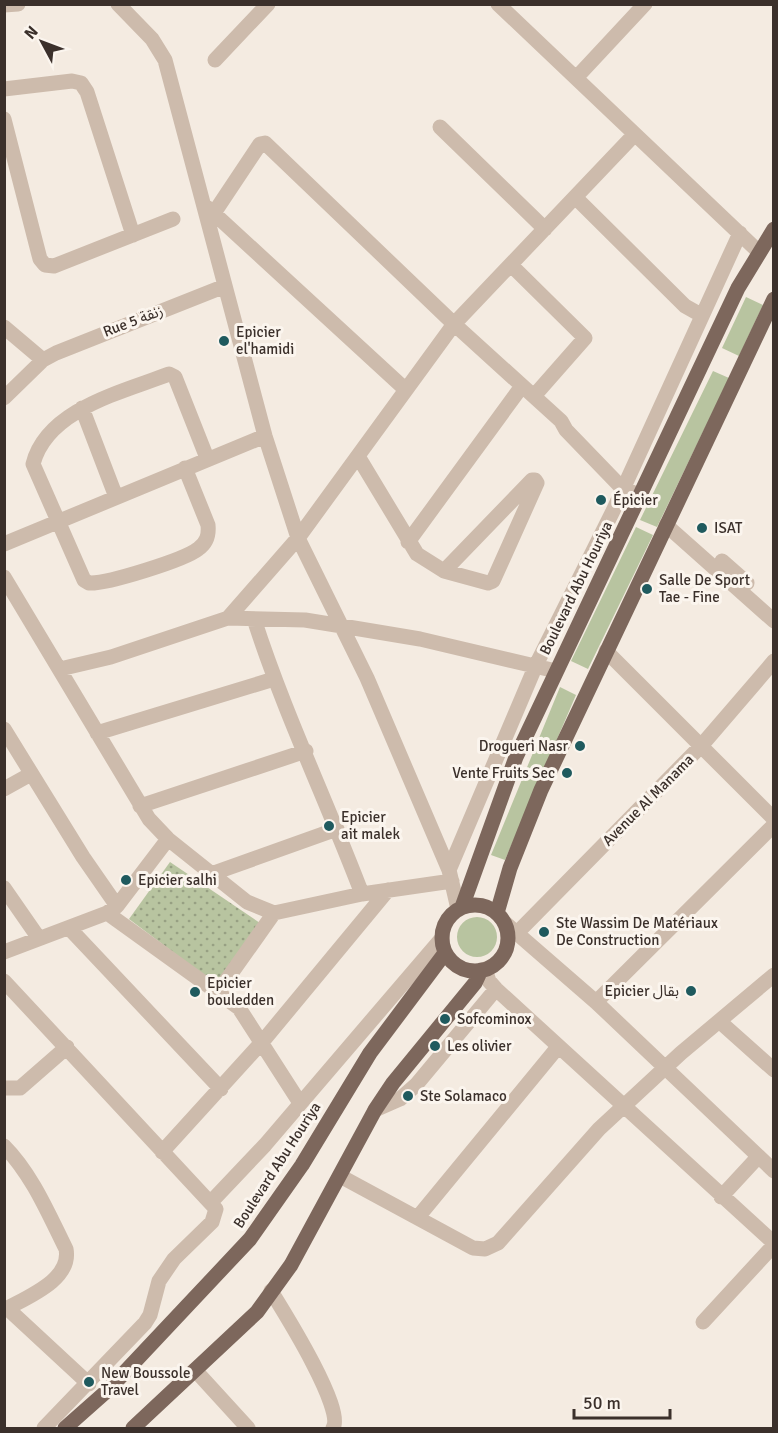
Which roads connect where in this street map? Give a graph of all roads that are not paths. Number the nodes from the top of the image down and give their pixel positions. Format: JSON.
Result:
{"nodes":[{"id":1,"x":18,"y":4,"type":"edge"},
{"id":2,"x":118,"y":4,"type":"edge"},
{"id":3,"x":268,"y":4,"type":"edge"},
{"id":4,"x":498,"y":4,"type":"edge"},
{"id":5,"x":645,"y":4,"type":"edge"},
{"id":6,"x":4,"y":5,"type":"edge"},
{"id":7,"x":215,"y":60,"type":"dead end"},
{"id":8,"x":576,"y":78,"type":"junction"},
{"id":9,"x":4,"y":89,"type":"edge"},
{"id":10,"x":4,"y":119,"type":"edge"},
{"id":11,"x":440,"y":127,"type":"dead end"},
{"id":12,"x":634,"y":135,"type":"junction"},
{"id":13,"x":575,"y":197,"type":"junction"},
{"id":14,"x":201,"y":202,"type":"junction"},
{"id":15,"x":214,"y":213,"type":"junction"},
{"id":16,"x":173,"y":219,"type":"dead end"},
{"id":17,"x":545,"y":229,"type":"junction"},
{"id":18,"x":774,"y":229,"type":"edge"},
{"id":19,"x":741,"y":233,"type":"junction"},
{"id":20,"x":133,"y":235,"type":"junction"},
{"id":21,"x":759,"y":252,"type":"junction"},
{"id":22,"x":511,"y":266,"type":"junction"},
{"id":23,"x":225,"y":286,"type":"junction"},
{"id":24,"x":774,"y":299,"type":"edge"},
{"id":25,"x":701,"y":315,"type":"junction"},
{"id":26,"x":454,"y":324,"type":"junction"},
{"id":27,"x":4,"y":327,"type":"edge"},
{"id":28,"x":43,"y":360,"type":"junction"},
{"id":29,"x":406,"y":390,"type":"junction"},
{"id":30,"x":528,"y":391,"type":"junction"},
{"id":31,"x":4,"y":398,"type":"edge"},
{"id":32,"x":82,"y":408,"type":"junction"},
{"id":33,"x":265,"y":436,"type":"junction"},
{"id":34,"x":207,"y":458,"type":"junction"},
{"id":35,"x":359,"y":458,"type":"junction"},
{"id":36,"x":185,"y":468,"type":"junction"},
{"id":37,"x":624,"y":482,"type":"junction"},
{"id":38,"x":643,"y":490,"type":"junction"},
{"id":39,"x":116,"y":497,"type":"junction"},
{"id":40,"x":58,"y":521,"type":"junction"},
{"id":41,"x":666,"y":525,"type":"junction"},
{"id":42,"x":298,"y":538,"type":"junction"},
{"id":43,"x":408,"y":542,"type":"junction"},
{"id":44,"x":4,"y":544,"type":"edge"},
{"id":45,"x":722,"y":561,"type":"dead end"},
{"id":46,"x":444,"y":572,"type":"junction"},
{"id":47,"x":4,"y":577,"type":"edge"},
{"id":48,"x":8,"y":594,"type":"edge"},
{"id":49,"x":774,"y":608,"type":"edge"},
{"id":50,"x":228,"y":618,"type":"junction"},
{"id":51,"x":254,"y":619,"type":"junction"},
{"id":52,"x":774,"y":621,"type":"edge"},
{"id":53,"x":342,"y":626,"type":"junction"},
{"id":54,"x":606,"y":651,"type":"junction"},
{"id":55,"x":774,"y":661,"type":"edge"},
{"id":56,"x":536,"y":665,"type":"junction"},
{"id":57,"x":60,"y":669,"type":"junction"},
{"id":58,"x":556,"y":671,"type":"junction"},
{"id":59,"x":274,"y":679,"type":"junction"},
{"id":60,"x":4,"y":729,"type":"edge"},
{"id":61,"x":97,"y":733,"type":"junction"},
{"id":62,"x":700,"y":746,"type":"junction"},
{"id":63,"x":306,"y":751,"type":"junction"},
{"id":64,"x":32,"y":774,"type":"junction"},
{"id":65,"x":4,"y":789,"type":"edge"},
{"id":66,"x":140,"y":806,"type":"junction"},
{"id":67,"x":774,"y":819,"type":"edge"},
{"id":68,"x":774,"y":825,"type":"edge"},
{"id":69,"x":337,"y":829,"type":"junction"},
{"id":70,"x":168,"y":839,"type":"junction"},
{"id":71,"x":211,"y":874,"type":"junction"},
{"id":72,"x":450,"y":876,"type":"junction"},
{"id":73,"x":4,"y":888,"type":"edge"},
{"id":74,"x":388,"y":890,"type":"junction"},
{"id":75,"x":362,"y":894,"type":"junction"},
{"id":76,"x":460,"y":908,"type":"junction"},
{"id":77,"x":112,"y":910,"type":"junction"},
{"id":78,"x":274,"y":912,"type":"junction"},
{"id":79,"x":506,"y":923,"type":"junction"},
{"id":80,"x":70,"y":929,"type":"junction"},
{"id":81,"x":38,"y":937,"type":"junction"},
{"id":82,"x":443,"y":945,"type":"junction"},
{"id":83,"x":4,"y":952,"type":"edge"},
{"id":84,"x":483,"y":970,"type":"junction"},
{"id":85,"x":774,"y":975,"type":"edge"},
{"id":86,"x":4,"y":981,"type":"edge"},
{"id":87,"x":496,"y":989,"type":"junction"},
{"id":88,"x":218,"y":992,"type":"junction"},
{"id":89,"x":596,"y":1002,"type":"junction"},
{"id":90,"x":719,"y":1021,"type":"junction"},
{"id":91,"x":263,"y":1041,"type":"junction"},
{"id":92,"x":67,"y":1047,"type":"junction"},
{"id":93,"x":558,"y":1047,"type":"junction"},
{"id":94,"x":665,"y":1067,"type":"junction"},
{"id":95,"x":774,"y":1070,"type":"edge"},
{"id":96,"x":4,"y":1088,"type":"edge"},
{"id":97,"x":221,"y":1089,"type":"junction"},
{"id":98,"x":300,"y":1103,"type":"junction"},
{"id":99,"x":625,"y":1107,"type":"junction"},
{"id":100,"x":375,"y":1110,"type":"junction"},
{"id":101,"x":4,"y":1146,"type":"edge"},
{"id":102,"x":162,"y":1152,"type":"junction"},
{"id":103,"x":758,"y":1157,"type":"junction"},
{"id":104,"x":774,"y":1171,"type":"edge"},
{"id":105,"x":340,"y":1176,"type":"junction"},
{"id":106,"x":721,"y":1197,"type":"junction"},
{"id":107,"x":211,"y":1202,"type":"junction"},
{"id":108,"x":418,"y":1217,"type":"junction"},
{"id":109,"x":774,"y":1244,"type":"edge"},
{"id":110,"x":271,"y":1291,"type":"junction"},
{"id":111,"x":5,"y":1309,"type":"edge"},
{"id":112,"x":704,"y":1322,"type":"dead end"},
{"id":113,"x":195,"y":1370,"type":"junction"},
{"id":114,"x":89,"y":1384,"type":"junction"},
{"id":115,"x":45,"y":1428,"type":"edge"},
{"id":116,"x":65,"y":1428,"type":"edge"},
{"id":117,"x":133,"y":1428,"type":"edge"},
{"id":118,"x":248,"y":1428,"type":"edge"},
{"id":119,"x":333,"y":1428,"type":"edge"}],
"edges":[{"from":1,"to":6,"type":"street"},
{"from":2,"to":14,"type":"street"},
{"from":3,"to":7,"type":"street"},
{"from":4,"to":8,"type":"street"},
{"from":5,"to":8,"type":"street"},
{"from":8,"to":12,"type":"street"},
{"from":9,"to":20,"type":"street"},
{"from":10,"to":20,"type":"street"},
{"from":11,"to":17,"type":"street"},
{"from":12,"to":13,"type":"street"},
{"from":12,"to":19,"type":"street"},
{"from":13,"to":17,"type":"street"},
{"from":13,"to":25,"type":"street"},
{"from":14,"to":15,"type":"street"},
{"from":14,"to":23,"type":"street"},
{"from":15,"to":26,"type":"street"},
{"from":15,"to":29,"type":"street"},
{"from":16,"to":20,"type":"street"},
{"from":17,"to":22,"type":"street"},
{"from":18,"to":21,"type":"main road","name":"Boulevard Abu Houriya"},
{"from":19,"to":21,"type":"street"},
{"from":19,"to":25,"type":"street"},
{"from":21,"to":38,"type":"main road","name":"Boulevard Abu Houriya"},
{"from":22,"to":26,"type":"street"},
{"from":22,"to":30,"type":"street"},
{"from":23,"to":28,"type":"street","name":"Rue 5 زنقة"},
{"from":23,"to":33,"type":"street"},
{"from":24,"to":41,"type":"main road"},
{"from":25,"to":37,"type":"street"},
{"from":26,"to":29,"type":"street"},
{"from":26,"to":30,"type":"street"},
{"from":27,"to":28,"type":"street"},
{"from":28,"to":31,"type":"street","name":"Rue 5 زنقة"},
{"from":29,"to":35,"type":"street"},
{"from":30,"to":37,"type":"street"},
{"from":30,"to":43,"type":"street"},
{"from":32,"to":34,"type":"street"},
{"from":32,"to":39,"type":"street"},
{"from":32,"to":40,"type":"street"},
{"from":33,"to":34,"type":"street"},
{"from":33,"to":42,"type":"street"},
{"from":34,"to":36,"type":"street"},
{"from":35,"to":42,"type":"street"},
{"from":35,"to":43,"type":"street"},
{"from":36,"to":39,"type":"street"},
{"from":36,"to":40,"type":"street"},
{"from":37,"to":38,"type":"street"},
{"from":37,"to":56,"type":"street"},
{"from":38,"to":58,"type":"main road","name":"Boulevard Abu Houriya"},
{"from":39,"to":40,"type":"street"},
{"from":40,"to":44,"type":"street"},
{"from":41,"to":52,"type":"street"},
{"from":41,"to":54,"type":"main road"},
{"from":42,"to":50,"type":"street"},
{"from":42,"to":53,"type":"street"},
{"from":43,"to":46,"type":"street"},
{"from":45,"to":49,"type":"street"},
{"from":46,"to":46,"type":"street"},
{"from":47,"to":48,"type":"street"},
{"from":48,"to":57,"type":"street"},
{"from":50,"to":51,"type":"street"},
{"from":50,"to":57,"type":"street"},
{"from":51,"to":53,"type":"street"},
{"from":51,"to":59,"type":"street"},
{"from":53,"to":56,"type":"street"},
{"from":53,"to":72,"type":"street"},
{"from":54,"to":62,"type":"street"},
{"from":54,"to":79,"type":"main road"},
{"from":55,"to":62,"type":"street","name":"Avenue Al Manama"},
{"from":56,"to":58,"type":"street"},
{"from":56,"to":72,"type":"street"},
{"from":57,"to":61,"type":"street"},
{"from":58,"to":76,"type":"main road","name":"Boulevard Abu Houriya"},
{"from":59,"to":61,"type":"street"},
{"from":59,"to":63,"type":"street"},
{"from":60,"to":64,"type":"street"},
{"from":61,"to":66,"type":"street"},
{"from":62,"to":67,"type":"street"},
{"from":62,"to":79,"type":"street","name":"Avenue Al Manama"},
{"from":63,"to":66,"type":"street"},
{"from":63,"to":69,"type":"street"},
{"from":64,"to":65,"type":"street"},
{"from":64,"to":77,"type":"street"},
{"from":66,"to":70,"type":"street"},
{"from":68,"to":89,"type":"street"},
{"from":69,"to":71,"type":"street"},
{"from":69,"to":75,"type":"street"},
{"from":70,"to":71,"type":"street"},
{"from":70,"to":77,"type":"street"},
{"from":71,"to":78,"type":"street"},
{"from":72,"to":74,"type":"street"},
{"from":72,"to":76,"type":"street"},
{"from":73,"to":81,"type":"street"},
{"from":74,"to":75,"type":"street"},
{"from":74,"to":91,"type":"street"},
{"from":75,"to":78,"type":"street"},
{"from":76,"to":79,"type":"main road"},
{"from":76,"to":82,"type":"main road"},
{"from":77,"to":80,"type":"street"},
{"from":77,"to":88,"type":"street"},
{"from":78,"to":88,"type":"street"},
{"from":79,"to":84,"type":"main road"},
{"from":79,"to":89,"type":"street"},
{"from":80,"to":81,"type":"street"},
{"from":80,"to":97,"type":"street"},
{"from":81,"to":83,"type":"street"},
{"from":82,"to":84,"type":"main road"},
{"from":82,"to":98,"type":"street"},
{"from":82,"to":116,"type":"main road","name":"Boulevard Abu Houriya"},
{"from":84,"to":87,"type":"street"},
{"from":84,"to":100,"type":"main road"},
{"from":85,"to":90,"type":"street"},
{"from":86,"to":92,"type":"street"},
{"from":87,"to":93,"type":"street"},
{"from":87,"to":100,"type":"street"},
{"from":88,"to":91,"type":"street"},
{"from":89,"to":94,"type":"street"},
{"from":90,"to":94,"type":"street"},
{"from":90,"to":95,"type":"street"},
{"from":91,"to":97,"type":"street"},
{"from":91,"to":98,"type":"street"},
{"from":92,"to":96,"type":"street"},
{"from":92,"to":102,"type":"street"},
{"from":93,"to":99,"type":"street"},
{"from":93,"to":108,"type":"street"},
{"from":94,"to":99,"type":"street"},
{"from":94,"to":103,"type":"street"},
{"from":97,"to":102,"type":"street"},
{"from":98,"to":107,"type":"street"},
{"from":99,"to":106,"type":"street"},
{"from":99,"to":108,"type":"street"},
{"from":100,"to":105,"type":"main road"},
{"from":101,"to":111,"type":"street"},
{"from":102,"to":107,"type":"street"},
{"from":103,"to":104,"type":"street"},
{"from":103,"to":106,"type":"street"},
{"from":105,"to":108,"type":"street"},
{"from":105,"to":110,"type":"main road"},
{"from":106,"to":109,"type":"street"},
{"from":107,"to":114,"type":"street"},
{"from":109,"to":112,"type":"street"},
{"from":110,"to":113,"type":"main road"},
{"from":110,"to":119,"type":"street"},
{"from":111,"to":114,"type":"street"},
{"from":113,"to":117,"type":"main road"},
{"from":113,"to":118,"type":"street"},
{"from":114,"to":115,"type":"street"}]}
